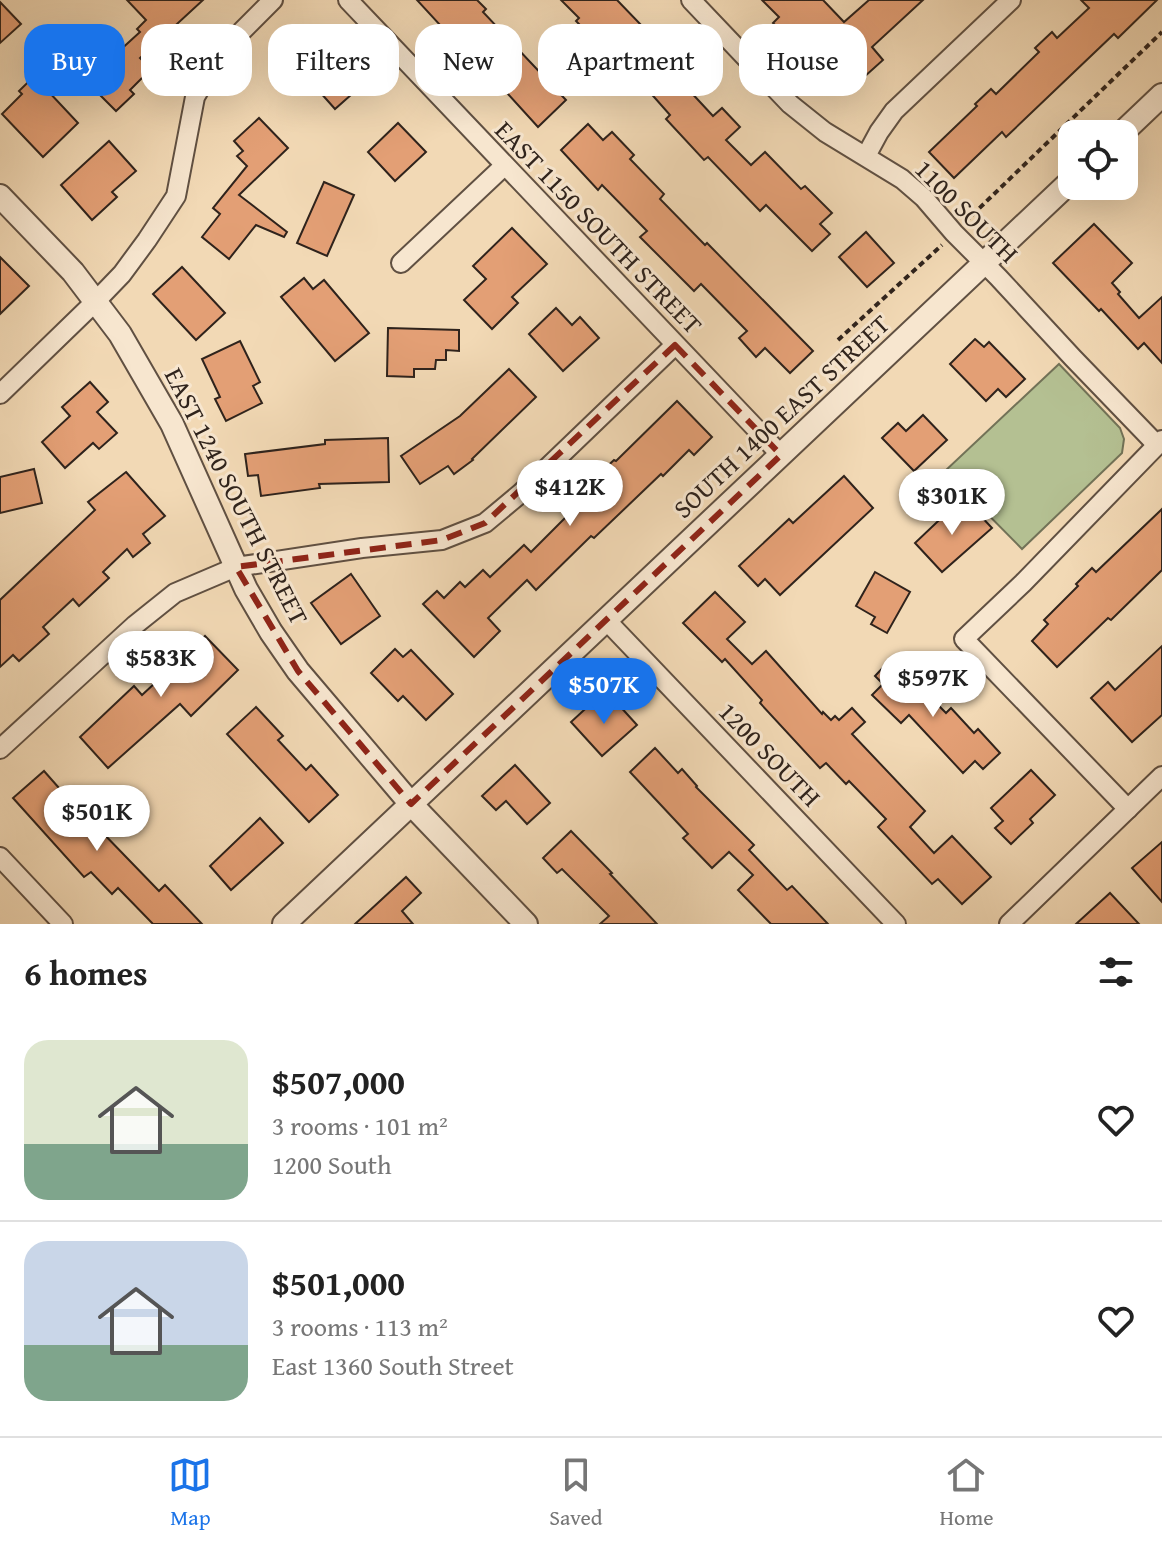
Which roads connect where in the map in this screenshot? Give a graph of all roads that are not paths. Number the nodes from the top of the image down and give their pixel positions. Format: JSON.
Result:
{"nodes":[{"id":1,"x":273,"y":0,"type":"edge"},
{"id":2,"x":348,"y":0,"type":"edge"},
{"id":3,"x":691,"y":0,"type":"edge"},
{"id":4,"x":1011,"y":0,"type":"edge"},
{"id":5,"x":1162,"y":95,"type":"edge"},
{"id":6,"x":1136,"y":120,"type":"edge"},
{"id":7,"x":866,"y":156,"type":"junction"},
{"id":8,"x":504,"y":166,"type":"junction"},
{"id":9,"x":1058,"y":193,"type":"edge"},
{"id":10,"x":0,"y":196,"type":"edge"},
{"id":11,"x":401,"y":263,"type":"dead end"},
{"id":12,"x":984,"y":263,"type":"junction"},
{"id":13,"x":96,"y":301,"type":"junction"},
{"id":14,"x":675,"y":345,"type":"junction"},
{"id":15,"x":0,"y":394,"type":"edge"},
{"id":16,"x":1159,"y":442,"type":"edge"},
{"id":17,"x":781,"y":455,"type":"junction"},
{"id":18,"x":236,"y":567,"type":"junction"},
{"id":19,"x":606,"y":620,"type":"junction"},
{"id":20,"x":0,"y":749,"type":"edge"},
{"id":21,"x":1162,"y":776,"type":"edge"},
{"id":22,"x":411,"y":804,"type":"junction"},
{"id":23,"x":1128,"y":809,"type":"junction"},
{"id":24,"x":0,"y":857,"type":"edge"},
{"id":25,"x":63,"y":924,"type":"edge"},
{"id":26,"x":284,"y":924,"type":"edge"},
{"id":27,"x":526,"y":924,"type":"edge"},
{"id":28,"x":896,"y":924,"type":"edge"},
{"id":29,"x":1009,"y":924,"type":"edge"}],
"edges":[{"from":1,"to":13,"type":"street"},
{"from":2,"to":8,"type":"street","name":"EAST 1150 SOUTH STREET"},
{"from":3,"to":7,"type":"street","name":"1100 SOUTH"},
{"from":4,"to":7,"type":"street"},
{"from":5,"to":6,"type":"street"},
{"from":7,"to":12,"type":"street","name":"1100 SOUTH"},
{"from":8,"to":11,"type":"street"},
{"from":8,"to":14,"type":"street","name":"EAST 1150 SOUTH STREET"},
{"from":9,"to":12,"type":"street","name":"SOUTH 1400 EAST STREET"},
{"from":10,"to":13,"type":"street","name":"EAST 1240 SOUTH STREET"},
{"from":12,"to":16,"type":"street","name":"1100 SOUTH"},
{"from":12,"to":17,"type":"street","name":"SOUTH 1400 EAST STREET"},
{"from":13,"to":15,"type":"street"},
{"from":13,"to":18,"type":"street","name":"EAST 1240 SOUTH STREET"},
{"from":14,"to":17,"type":"street","name":"EAST 1150 SOUTH STREET"},
{"from":14,"to":18,"type":"street"},
{"from":16,"to":23,"type":"street"},
{"from":17,"to":19,"type":"street","name":"SOUTH 1400 EAST STREET"},
{"from":18,"to":20,"type":"street"},
{"from":18,"to":22,"type":"street","name":"EAST 1240 SOUTH STREET"},
{"from":19,"to":22,"type":"street","name":"SOUTH 1400 EAST STREET"},
{"from":19,"to":28,"type":"street","name":"1200 SOUTH"},
{"from":21,"to":23,"type":"street"},
{"from":22,"to":26,"type":"street","name":"SOUTH 1400 EAST STREET"},
{"from":22,"to":27,"type":"street","name":"EAST 1240 SOUTH STREET"},
{"from":23,"to":29,"type":"street"},
{"from":24,"to":25,"type":"street"}]}
